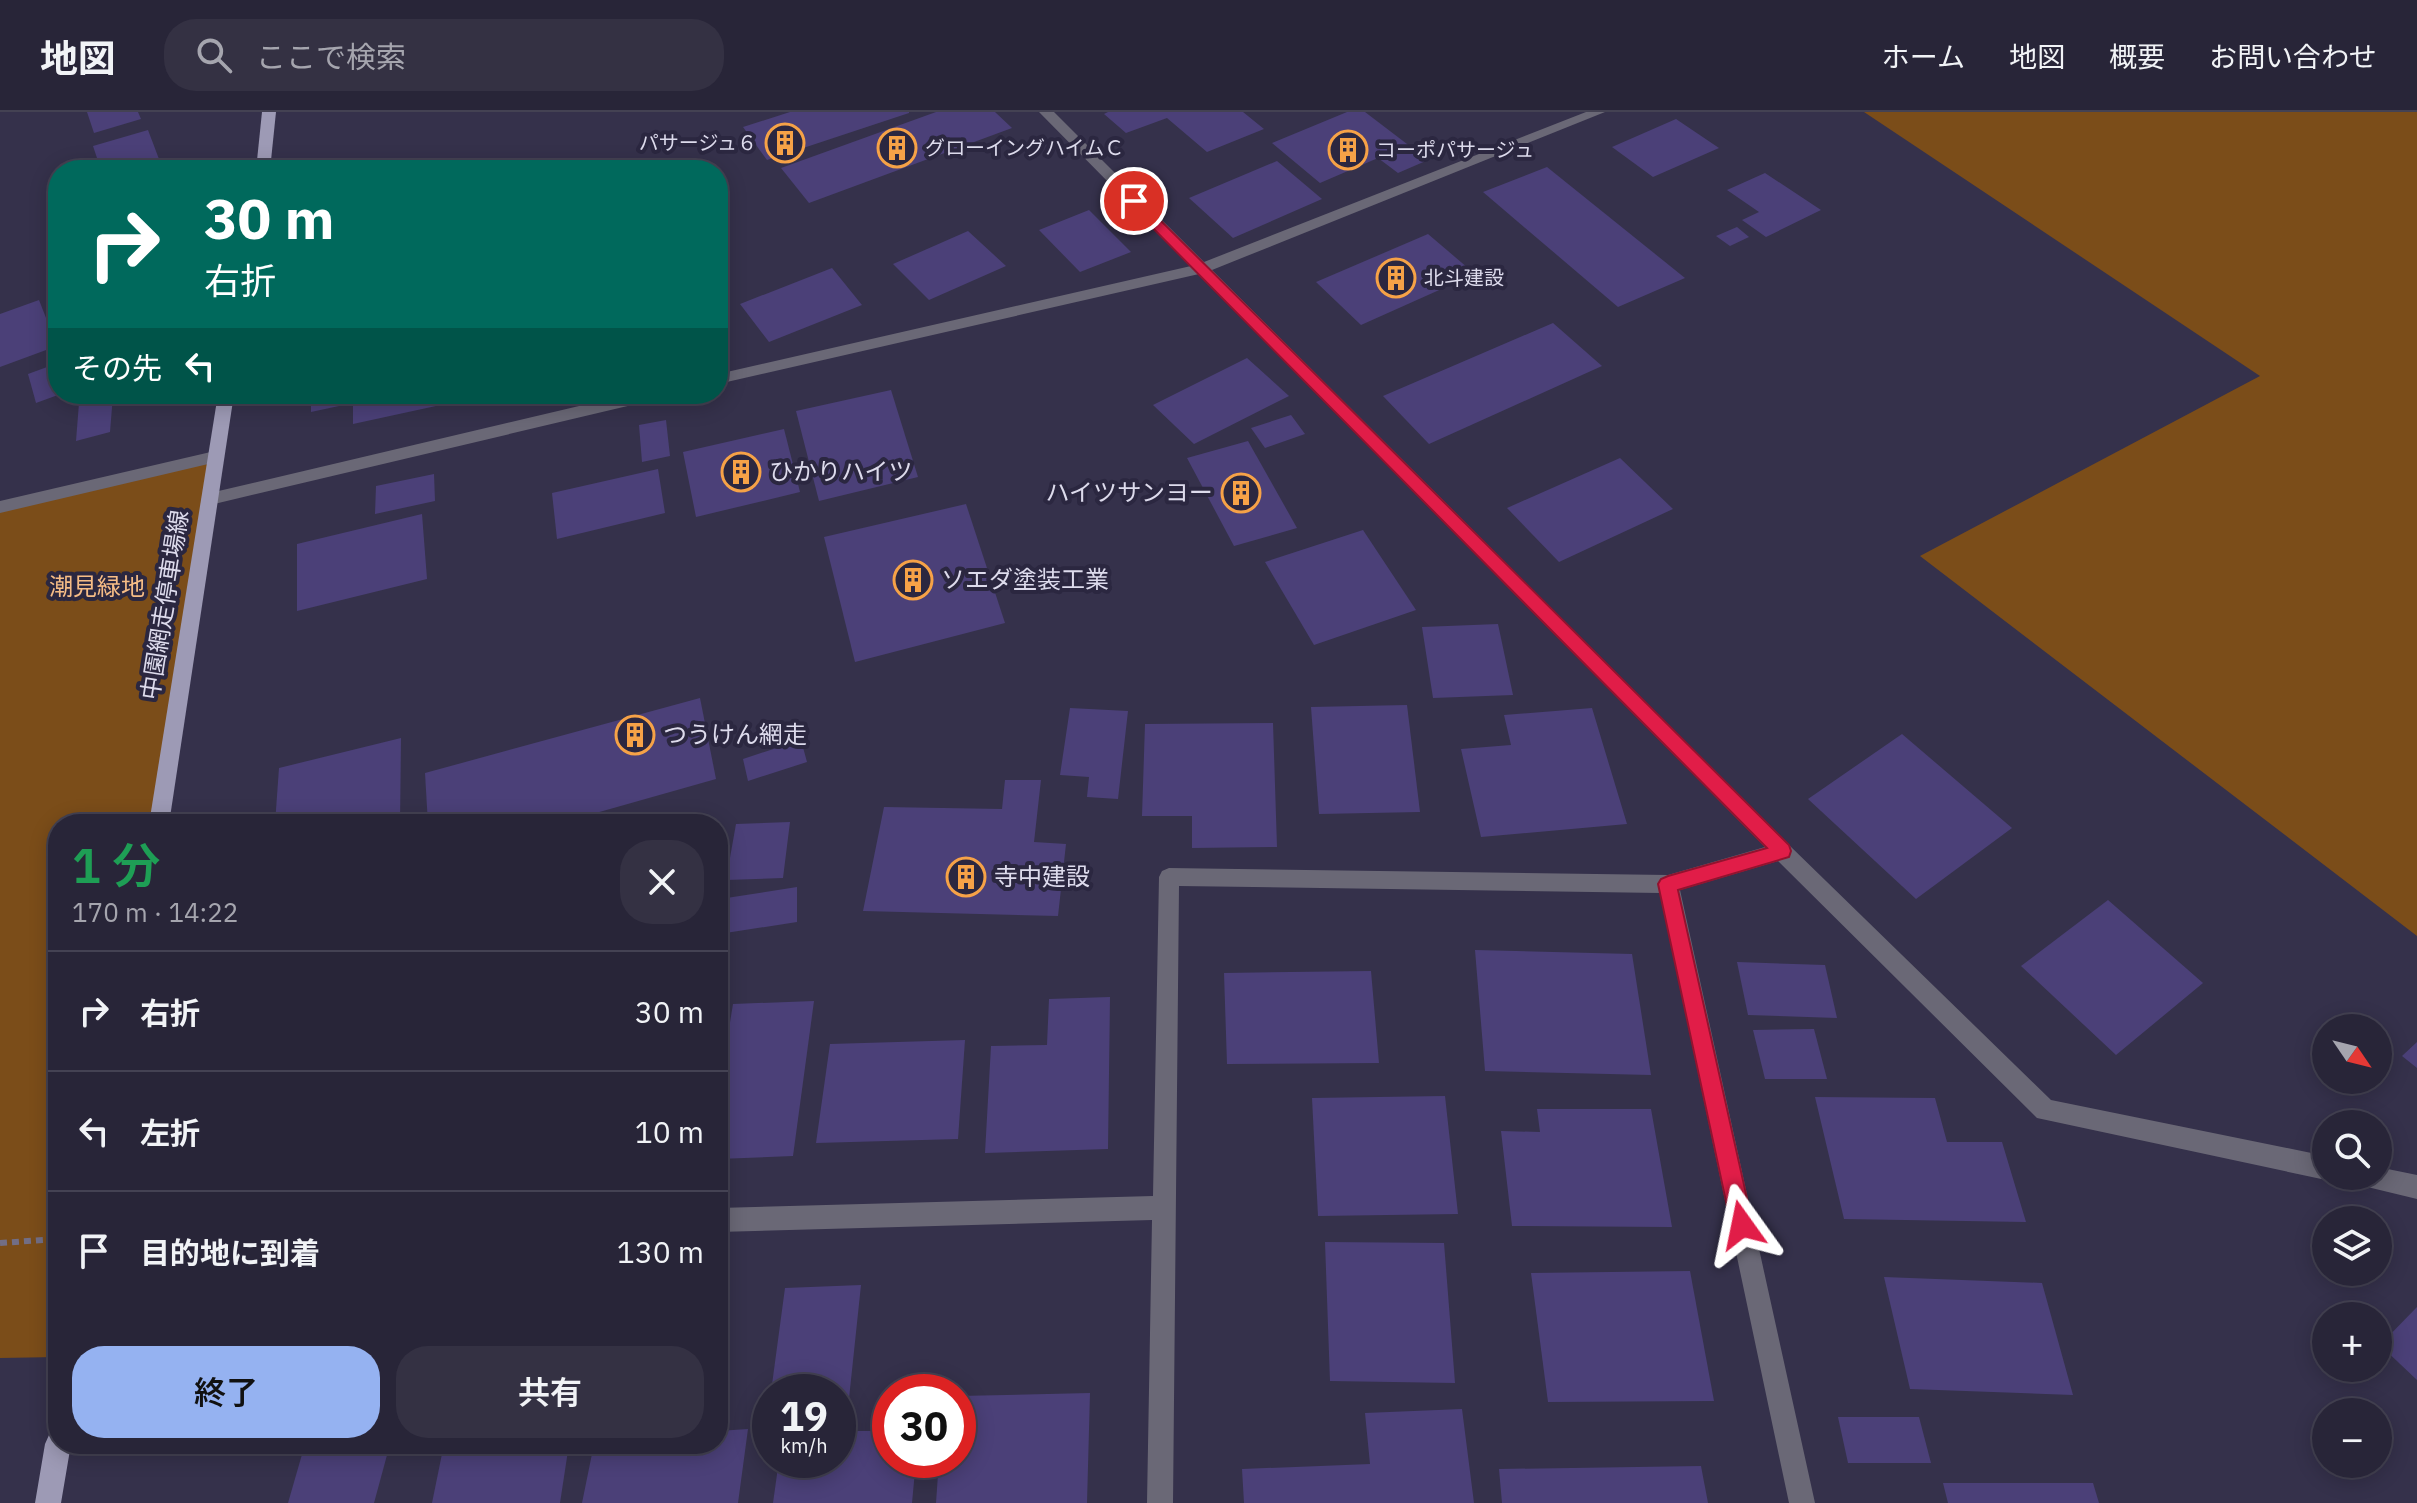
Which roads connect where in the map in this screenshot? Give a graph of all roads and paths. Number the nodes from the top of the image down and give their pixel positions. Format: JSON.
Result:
{"nodes":[{"id":1,"x":269,"y":112,"type":"edge"},
{"id":2,"x":1046,"y":112,"type":"edge"},
{"id":3,"x":1598,"y":112,"type":"edge"},
{"id":4,"x":264,"y":160,"type":"edge"},
{"id":5,"x":1200,"y":269,"type":"junction"},
{"id":6,"x":728,"y":377,"type":"edge"},
{"id":7,"x":224,"y":404,"type":"edge"},
{"id":8,"x":611,"y":404,"type":"edge"},
{"id":9,"x":215,"y":457,"type":"junction"},
{"id":10,"x":210,"y":499,"type":"junction"},
{"id":11,"x":0,"y":507,"type":"edge"},
{"id":12,"x":161,"y":814,"type":"edge"},
{"id":13,"x":1782,"y":851,"type":"junction"},
{"id":14,"x":1668,"y":884,"type":"junction"},
{"id":15,"x":2312,"y":1165,"type":"edge"},
{"id":16,"x":2392,"y":1182,"type":"edge"},
{"id":17,"x":2417,"y":1187,"type":"edge"},
{"id":18,"x":1164,"y":1208,"type":"junction"},
{"id":19,"x":728,"y":1220,"type":"edge"},
{"id":20,"x":48,"y":1240,"type":"edge"},
{"id":21,"x":0,"y":1243,"type":"edge"},
{"id":22,"x":56,"y":1454,"type":"edge"},
{"id":23,"x":48,"y":1503,"type":"edge"},
{"id":24,"x":1160,"y":1503,"type":"edge"},
{"id":25,"x":1802,"y":1503,"type":"edge"}],
"edges":[{"from":1,"to":4,"type":"main road"},
{"from":2,"to":5,"type":"street"},
{"from":3,"to":5,"type":"street"},
{"from":5,"to":6,"type":"street"},
{"from":5,"to":13,"type":"street"},
{"from":7,"to":9,"type":"main road","name":"中園網走停車場線"},
{"from":8,"to":10,"type":"street"},
{"from":9,"to":10,"type":"main road","name":"中園網走停車場線"},
{"from":9,"to":11,"type":"street"},
{"from":10,"to":12,"type":"main road","name":"中園網走停車場線"},
{"from":13,"to":14,"type":"street"},
{"from":13,"to":15,"type":"street"},
{"from":14,"to":18,"type":"street"},
{"from":14,"to":25,"type":"street"},
{"from":16,"to":17,"type":"street"},
{"from":18,"to":19,"type":"street"},
{"from":18,"to":24,"type":"street"},
{"from":20,"to":21,"type":"path"},
{"from":22,"to":23,"type":"main road"}]}
